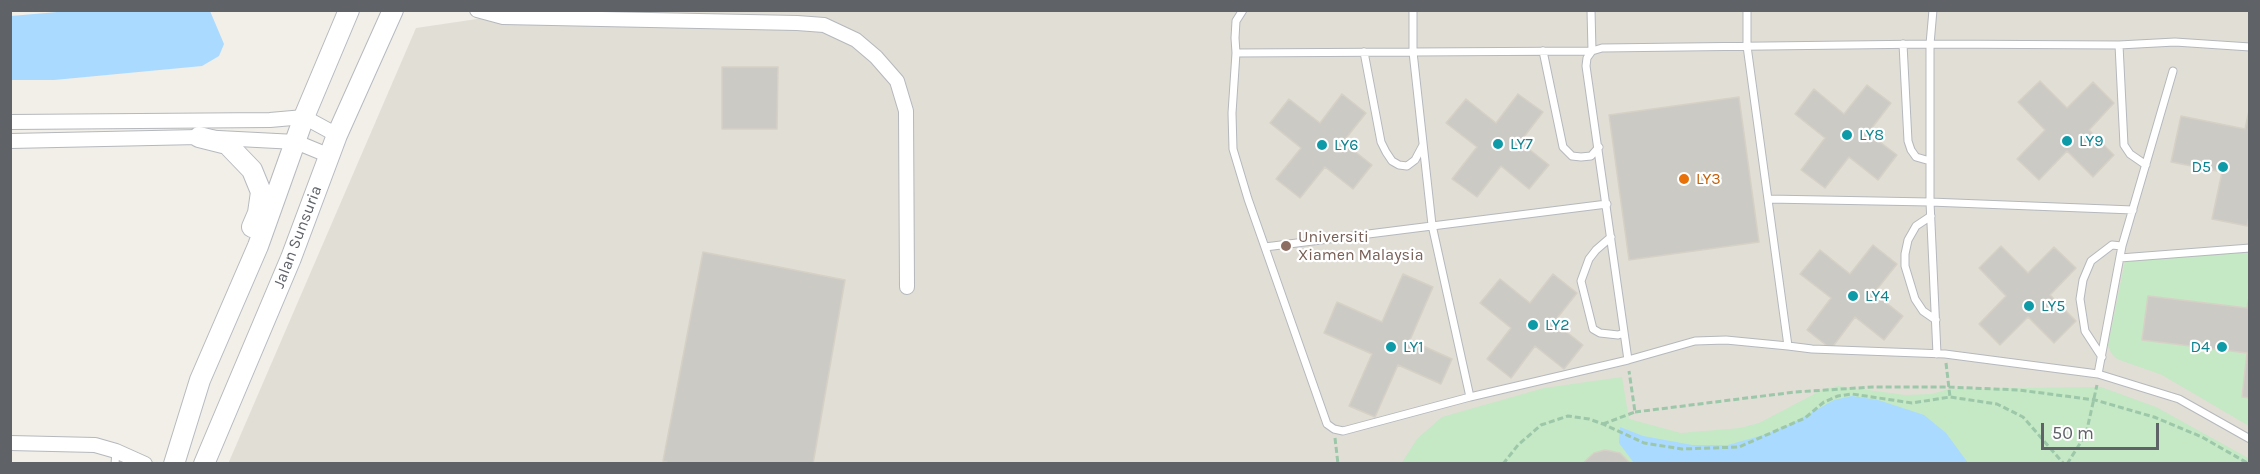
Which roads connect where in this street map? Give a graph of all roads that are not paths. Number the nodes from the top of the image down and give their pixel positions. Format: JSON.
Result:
{"nodes":[{"id":1,"x":350,"y":10,"type":"edge"},
{"id":2,"x":393,"y":10,"type":"edge"},
{"id":3,"x":477,"y":10,"type":"edge"},
{"id":4,"x":1243,"y":10,"type":"edge"},
{"id":5,"x":1413,"y":10,"type":"edge"},
{"id":6,"x":1591,"y":10,"type":"edge"},
{"id":7,"x":1747,"y":10,"type":"edge"},
{"id":8,"x":1933,"y":10,"type":"edge"},
{"id":9,"x":1903,"y":44,"type":"junction"},
{"id":10,"x":1930,"y":44,"type":"junction"},
{"id":11,"x":2119,"y":45,"type":"junction"},
{"id":12,"x":1748,"y":46,"type":"junction"},
{"id":13,"x":2250,"y":47,"type":"edge"},
{"id":14,"x":1543,"y":51,"type":"junction"},
{"id":15,"x":1592,"y":51,"type":"junction"},
{"id":16,"x":1364,"y":52,"type":"junction"},
{"id":17,"x":1413,"y":52,"type":"junction"},
{"id":18,"x":1236,"y":53,"type":"junction"},
{"id":19,"x":2173,"y":71,"type":"dead end"},
{"id":20,"x":304,"y":117,"type":"junction"},
{"id":21,"x":10,"y":122,"type":"edge"},
{"id":22,"x":338,"y":135,"type":"junction"},
{"id":23,"x":199,"y":137,"type":"junction"},
{"id":24,"x":10,"y":141,"type":"edge"},
{"id":25,"x":296,"y":142,"type":"junction"},
{"id":26,"x":1423,"y":146,"type":"junction"},
{"id":27,"x":1599,"y":147,"type":"junction"},
{"id":28,"x":330,"y":156,"type":"junction"},
{"id":29,"x":1930,"y":161,"type":"junction"},
{"id":30,"x":2146,"y":165,"type":"junction"},
{"id":31,"x":1768,"y":199,"type":"junction"},
{"id":32,"x":1930,"y":201,"type":"junction"},
{"id":33,"x":1606,"y":204,"type":"junction"},
{"id":34,"x":2133,"y":210,"type":"junction"},
{"id":35,"x":1931,"y":216,"type":"junction"},
{"id":36,"x":1432,"y":225,"type":"junction"},
{"id":37,"x":1611,"y":237,"type":"junction"},
{"id":38,"x":2122,"y":246,"type":"junction"},
{"id":39,"x":1265,"y":247,"type":"junction"},
{"id":40,"x":2250,"y":248,"type":"edge"},
{"id":41,"x":2120,"y":258,"type":"junction"},
{"id":42,"x":907,"y":287,"type":"dead end"},
{"id":43,"x":1936,"y":320,"type":"junction"},
{"id":44,"x":1624,"y":333,"type":"junction"},
{"id":45,"x":1788,"y":346,"type":"junction"},
{"id":46,"x":1941,"y":354,"type":"junction"},
{"id":47,"x":2102,"y":357,"type":"junction"},
{"id":48,"x":1628,"y":360,"type":"junction"},
{"id":49,"x":2098,"y":374,"type":"junction"},
{"id":50,"x":200,"y":380,"type":"junction"},
{"id":51,"x":1470,"y":397,"type":"junction"},
{"id":52,"x":2250,"y":439,"type":"edge"},
{"id":53,"x":10,"y":443,"type":"edge"},
{"id":54,"x":116,"y":457,"type":"edge"},
{"id":55,"x":145,"y":464,"type":"edge"},
{"id":56,"x":174,"y":464,"type":"edge"},
{"id":57,"x":204,"y":464,"type":"edge"}],
"edges":[{"from":1,"to":20,"type":"street","name":"Jalan Sunsuria"},
{"from":2,"to":22,"type":"street","name":"Jalan Sunsuria"},
{"from":3,"to":42,"type":"street"},
{"from":4,"to":18,"type":"lane"},
{"from":5,"to":17,"type":"lane"},
{"from":6,"to":15,"type":"lane"},
{"from":7,"to":12,"type":"lane"},
{"from":8,"to":10,"type":"lane"},
{"from":9,"to":10,"type":"lane"},
{"from":9,"to":12,"type":"lane"},
{"from":9,"to":29,"type":"lane"},
{"from":10,"to":11,"type":"lane"},
{"from":10,"to":29,"type":"lane"},
{"from":11,"to":13,"type":"lane"},
{"from":11,"to":30,"type":"lane"},
{"from":12,"to":15,"type":"lane"},
{"from":12,"to":31,"type":"lane"},
{"from":14,"to":15,"type":"lane"},
{"from":14,"to":17,"type":"lane"},
{"from":14,"to":27,"type":"lane"},
{"from":15,"to":27,"type":"lane"},
{"from":16,"to":17,"type":"lane"},
{"from":16,"to":18,"type":"lane"},
{"from":16,"to":26,"type":"lane"},
{"from":17,"to":26,"type":"lane"},
{"from":18,"to":39,"type":"lane"},
{"from":19,"to":30,"type":"lane"},
{"from":20,"to":21,"type":"street"},
{"from":20,"to":22,"type":"street"},
{"from":20,"to":25,"type":"street","name":"Jalan Sunsuria"},
{"from":22,"to":28,"type":"street","name":"Jalan Sunsuria"},
{"from":23,"to":24,"type":"street"},
{"from":23,"to":25,"type":"street"},
{"from":23,"to":50,"type":"street"},
{"from":25,"to":28,"type":"street"},
{"from":25,"to":50,"type":"street","name":"Jalan Sunsuria"},
{"from":26,"to":36,"type":"lane"},
{"from":27,"to":33,"type":"lane"},
{"from":28,"to":57,"type":"street","name":"Jalan Sunsuria"},
{"from":29,"to":32,"type":"lane"},
{"from":30,"to":34,"type":"lane"},
{"from":31,"to":32,"type":"lane"},
{"from":31,"to":45,"type":"lane"},
{"from":32,"to":34,"type":"lane"},
{"from":32,"to":35,"type":"lane"},
{"from":33,"to":36,"type":"lane"},
{"from":33,"to":37,"type":"lane"},
{"from":34,"to":38,"type":"lane"},
{"from":35,"to":43,"type":"lane"},
{"from":35,"to":43,"type":"lane"},
{"from":36,"to":39,"type":"lane"},
{"from":36,"to":51,"type":"lane"},
{"from":37,"to":44,"type":"lane"},
{"from":37,"to":44,"type":"lane"},
{"from":38,"to":41,"type":"lane"},
{"from":38,"to":47,"type":"lane"},
{"from":39,"to":51,"type":"lane"},
{"from":40,"to":41,"type":"lane"},
{"from":41,"to":47,"type":"lane"},
{"from":43,"to":46,"type":"lane"},
{"from":44,"to":48,"type":"lane"},
{"from":45,"to":46,"type":"lane"},
{"from":45,"to":48,"type":"lane"},
{"from":46,"to":49,"type":"lane"},
{"from":47,"to":49,"type":"lane"},
{"from":48,"to":51,"type":"lane"},
{"from":49,"to":52,"type":"lane"},
{"from":50,"to":56,"type":"street","name":"Jalan Sunsuria"},
{"from":53,"to":54,"type":"street"},
{"from":54,"to":55,"type":"street"}]}
